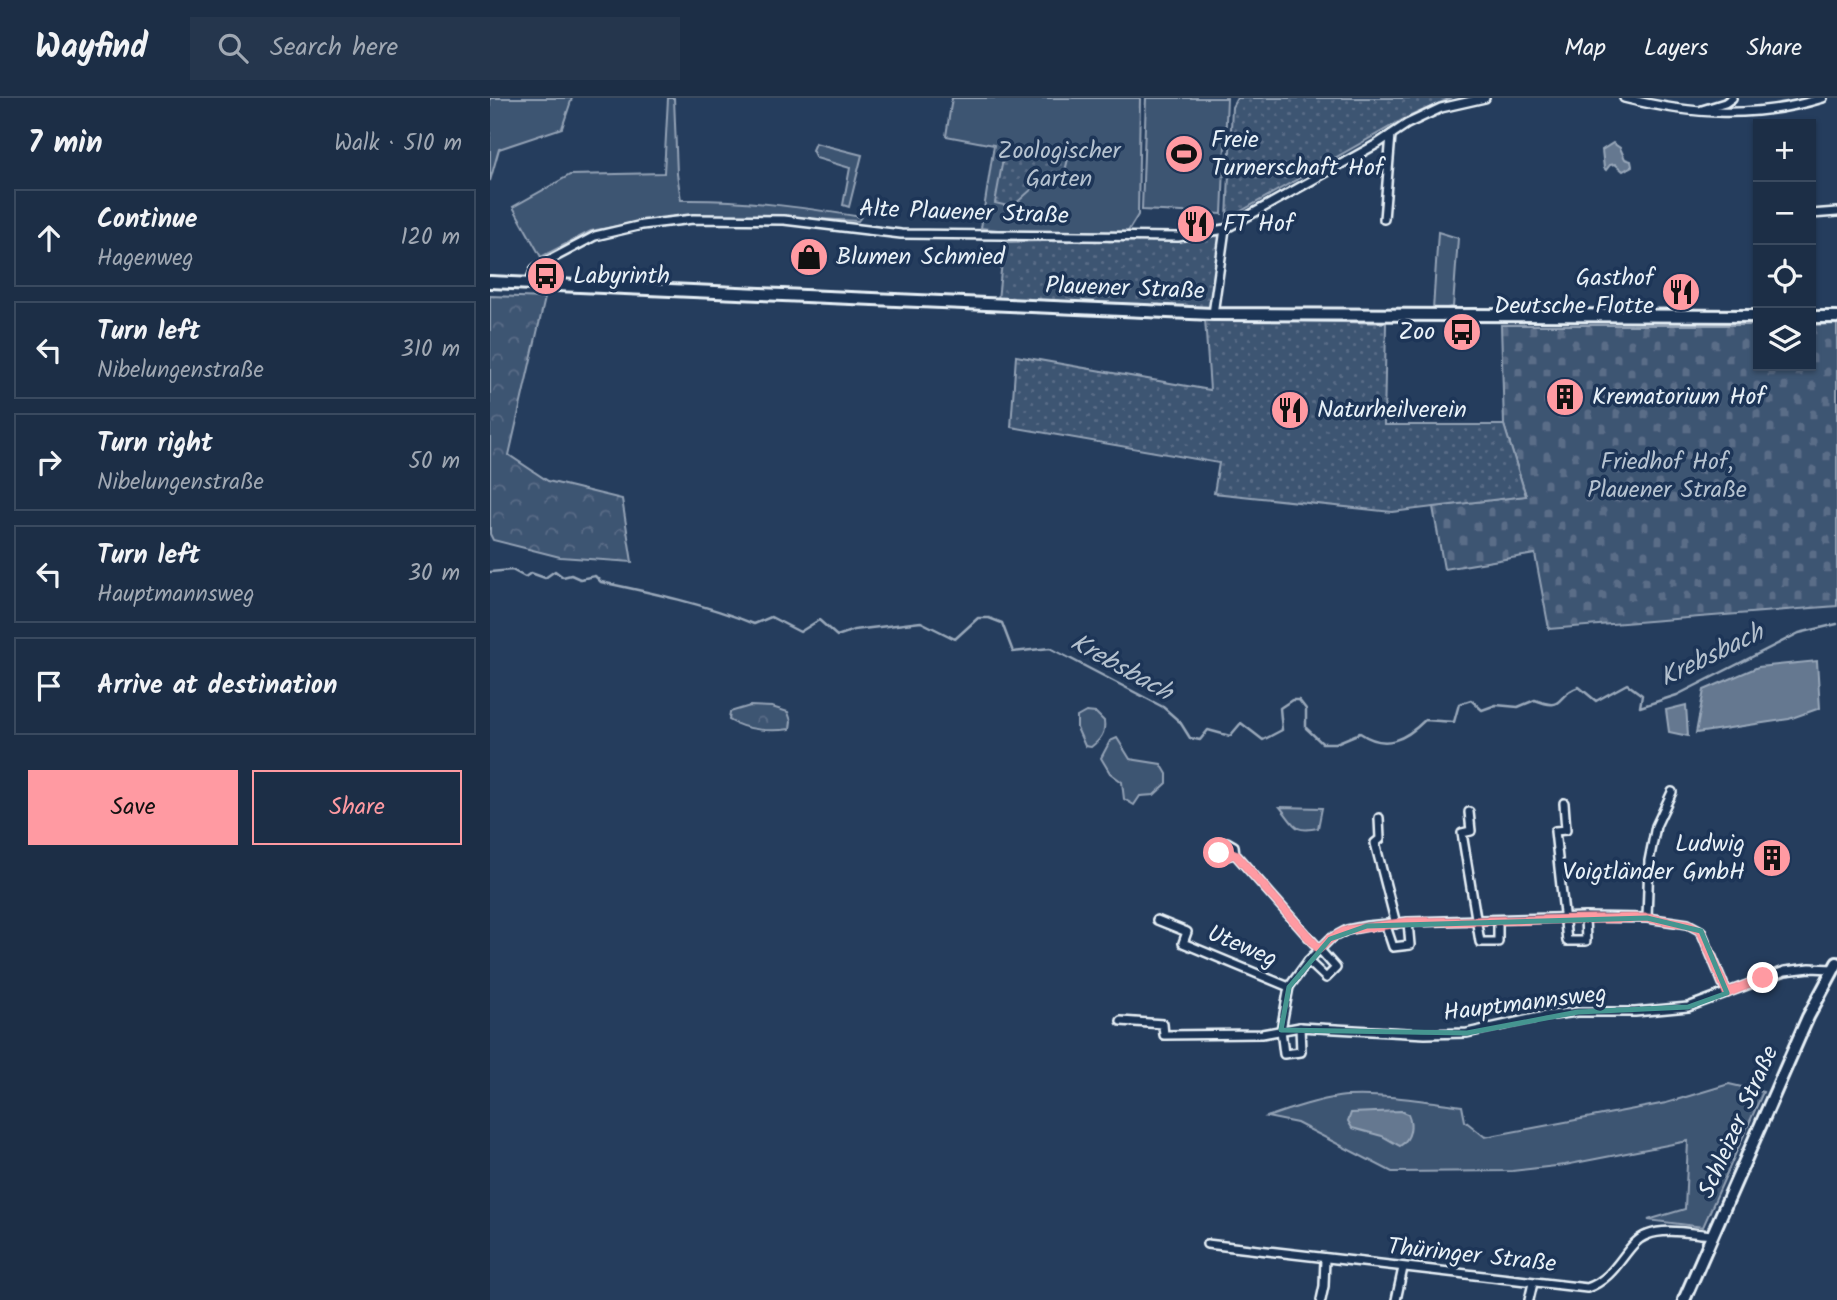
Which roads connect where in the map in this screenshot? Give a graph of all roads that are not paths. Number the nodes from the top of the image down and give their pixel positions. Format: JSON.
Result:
{"nodes":[{"id":1,"x":1485,"y":98,"type":"edge"},
{"id":2,"x":1623,"y":98,"type":"edge"},
{"id":3,"x":1731,"y":98,"type":"edge"},
{"id":4,"x":1823,"y":98,"type":"edge"},
{"id":5,"x":1691,"y":112,"type":"junction"},
{"id":6,"x":1391,"y":135,"type":"junction"},
{"id":7,"x":1837,"y":212,"type":"edge"},
{"id":8,"x":1816,"y":214,"type":"edge"},
{"id":9,"x":1384,"y":219,"type":"dead end"},
{"id":10,"x":1225,"y":229,"type":"junction"},
{"id":11,"x":490,"y":282,"type":"edge"},
{"id":12,"x":529,"y":283,"type":"junction"},
{"id":13,"x":1213,"y":314,"type":"junction"},
{"id":14,"x":1753,"y":316,"type":"edge"},
{"id":15,"x":1816,"y":317,"type":"edge"},
{"id":16,"x":1837,"y":317,"type":"edge"},
{"id":17,"x":1672,"y":792,"type":"dead end"},
{"id":18,"x":1564,"y":803,"type":"dead end"},
{"id":19,"x":1469,"y":812,"type":"dead end"},
{"id":20,"x":1379,"y":818,"type":"dead end"},
{"id":21,"x":1235,"y":854,"type":"dead end"},
{"id":22,"x":1585,"y":917,"type":"junction"},
{"id":23,"x":1565,"y":918,"type":"junction"},
{"id":24,"x":1647,"y":918,"type":"junction"},
{"id":25,"x":1476,"y":919,"type":"junction"},
{"id":26,"x":1157,"y":920,"type":"dead end"},
{"id":27,"x":1497,"y":920,"type":"junction"},
{"id":28,"x":1408,"y":922,"type":"junction"},
{"id":29,"x":1396,"y":923,"type":"junction"},
{"id":30,"x":1386,"y":926,"type":"junction"},
{"id":31,"x":1319,"y":949,"type":"junction"},
{"id":32,"x":1308,"y":961,"type":"junction"},
{"id":33,"x":1835,"y":966,"type":"edge"},
{"id":34,"x":1289,"y":987,"type":"junction"},
{"id":35,"x":1727,"y":993,"type":"junction"},
{"id":36,"x":1121,"y":1021,"type":"dead end"},
{"id":37,"x":1300,"y":1027,"type":"junction"},
{"id":38,"x":1281,"y":1030,"type":"junction"},
{"id":39,"x":1712,"y":1235,"type":"junction"},
{"id":40,"x":1207,"y":1244,"type":"dead end"},
{"id":41,"x":1325,"y":1259,"type":"junction"},
{"id":42,"x":1403,"y":1268,"type":"junction"},
{"id":43,"x":1533,"y":1283,"type":"junction"},
{"id":44,"x":1321,"y":1300,"type":"edge"},
{"id":45,"x":1396,"y":1300,"type":"edge"},
{"id":46,"x":1530,"y":1300,"type":"edge"},
{"id":47,"x":1684,"y":1300,"type":"edge"}],
"edges":[{"from":1,"to":6,"type":"street","name":"Alte Plauener Straße"},
{"from":2,"to":5,"type":"street"},
{"from":3,"to":5,"type":"street"},
{"from":4,"to":5,"type":"street"},
{"from":6,"to":9,"type":"street"},
{"from":6,"to":10,"type":"street","name":"Alte Plauener Straße"},
{"from":7,"to":8,"type":"street"},
{"from":10,"to":12,"type":"street","name":"Alte Plauener Straße"},
{"from":10,"to":13,"type":"street"},
{"from":11,"to":12,"type":"main road","name":"Plauener Straße"},
{"from":12,"to":13,"type":"main road","name":"Plauener Straße"},
{"from":13,"to":14,"type":"main road","name":"Plauener Straße"},
{"from":15,"to":16,"type":"main road"},
{"from":17,"to":24,"type":"street"},
{"from":18,"to":23,"type":"street"},
{"from":19,"to":25,"type":"street"},
{"from":20,"to":29,"type":"street"},
{"from":21,"to":31,"type":"street"},
{"from":22,"to":23,"type":"street"},
{"from":22,"to":23,"type":"street"},
{"from":22,"to":24,"type":"street"},
{"from":23,"to":27,"type":"street"},
{"from":24,"to":35,"type":"street"},
{"from":25,"to":27,"type":"street"},
{"from":25,"to":27,"type":"street"},
{"from":25,"to":28,"type":"street"},
{"from":26,"to":34,"type":"street","name":"Uteweg"},
{"from":28,"to":29,"type":"street"},
{"from":28,"to":30,"type":"street"},
{"from":29,"to":30,"type":"street"},
{"from":30,"to":31,"type":"street"},
{"from":31,"to":32,"type":"street"},
{"from":31,"to":32,"type":"street"},
{"from":32,"to":34,"type":"street"},
{"from":33,"to":35,"type":"street","name":"Hauptmannsweg"},
{"from":33,"to":39,"type":"main road","name":"Schleizer Straße"},
{"from":34,"to":38,"type":"street"},
{"from":35,"to":37,"type":"street","name":"Hauptmannsweg"},
{"from":36,"to":38,"type":"street","name":"Hauptmannsweg"},
{"from":37,"to":38,"type":"street","name":"Hauptmannsweg"},
{"from":37,"to":38,"type":"street"},
{"from":39,"to":43,"type":"street","name":"Thüringer Straße"},
{"from":39,"to":47,"type":"main road","name":"Schleizer Straße"},
{"from":40,"to":41,"type":"street","name":"Thüringer Straße"},
{"from":41,"to":42,"type":"street","name":"Thüringer Straße"},
{"from":41,"to":44,"type":"street"},
{"from":42,"to":43,"type":"street","name":"Thüringer Straße"},
{"from":42,"to":45,"type":"street"},
{"from":43,"to":46,"type":"street"}]}
